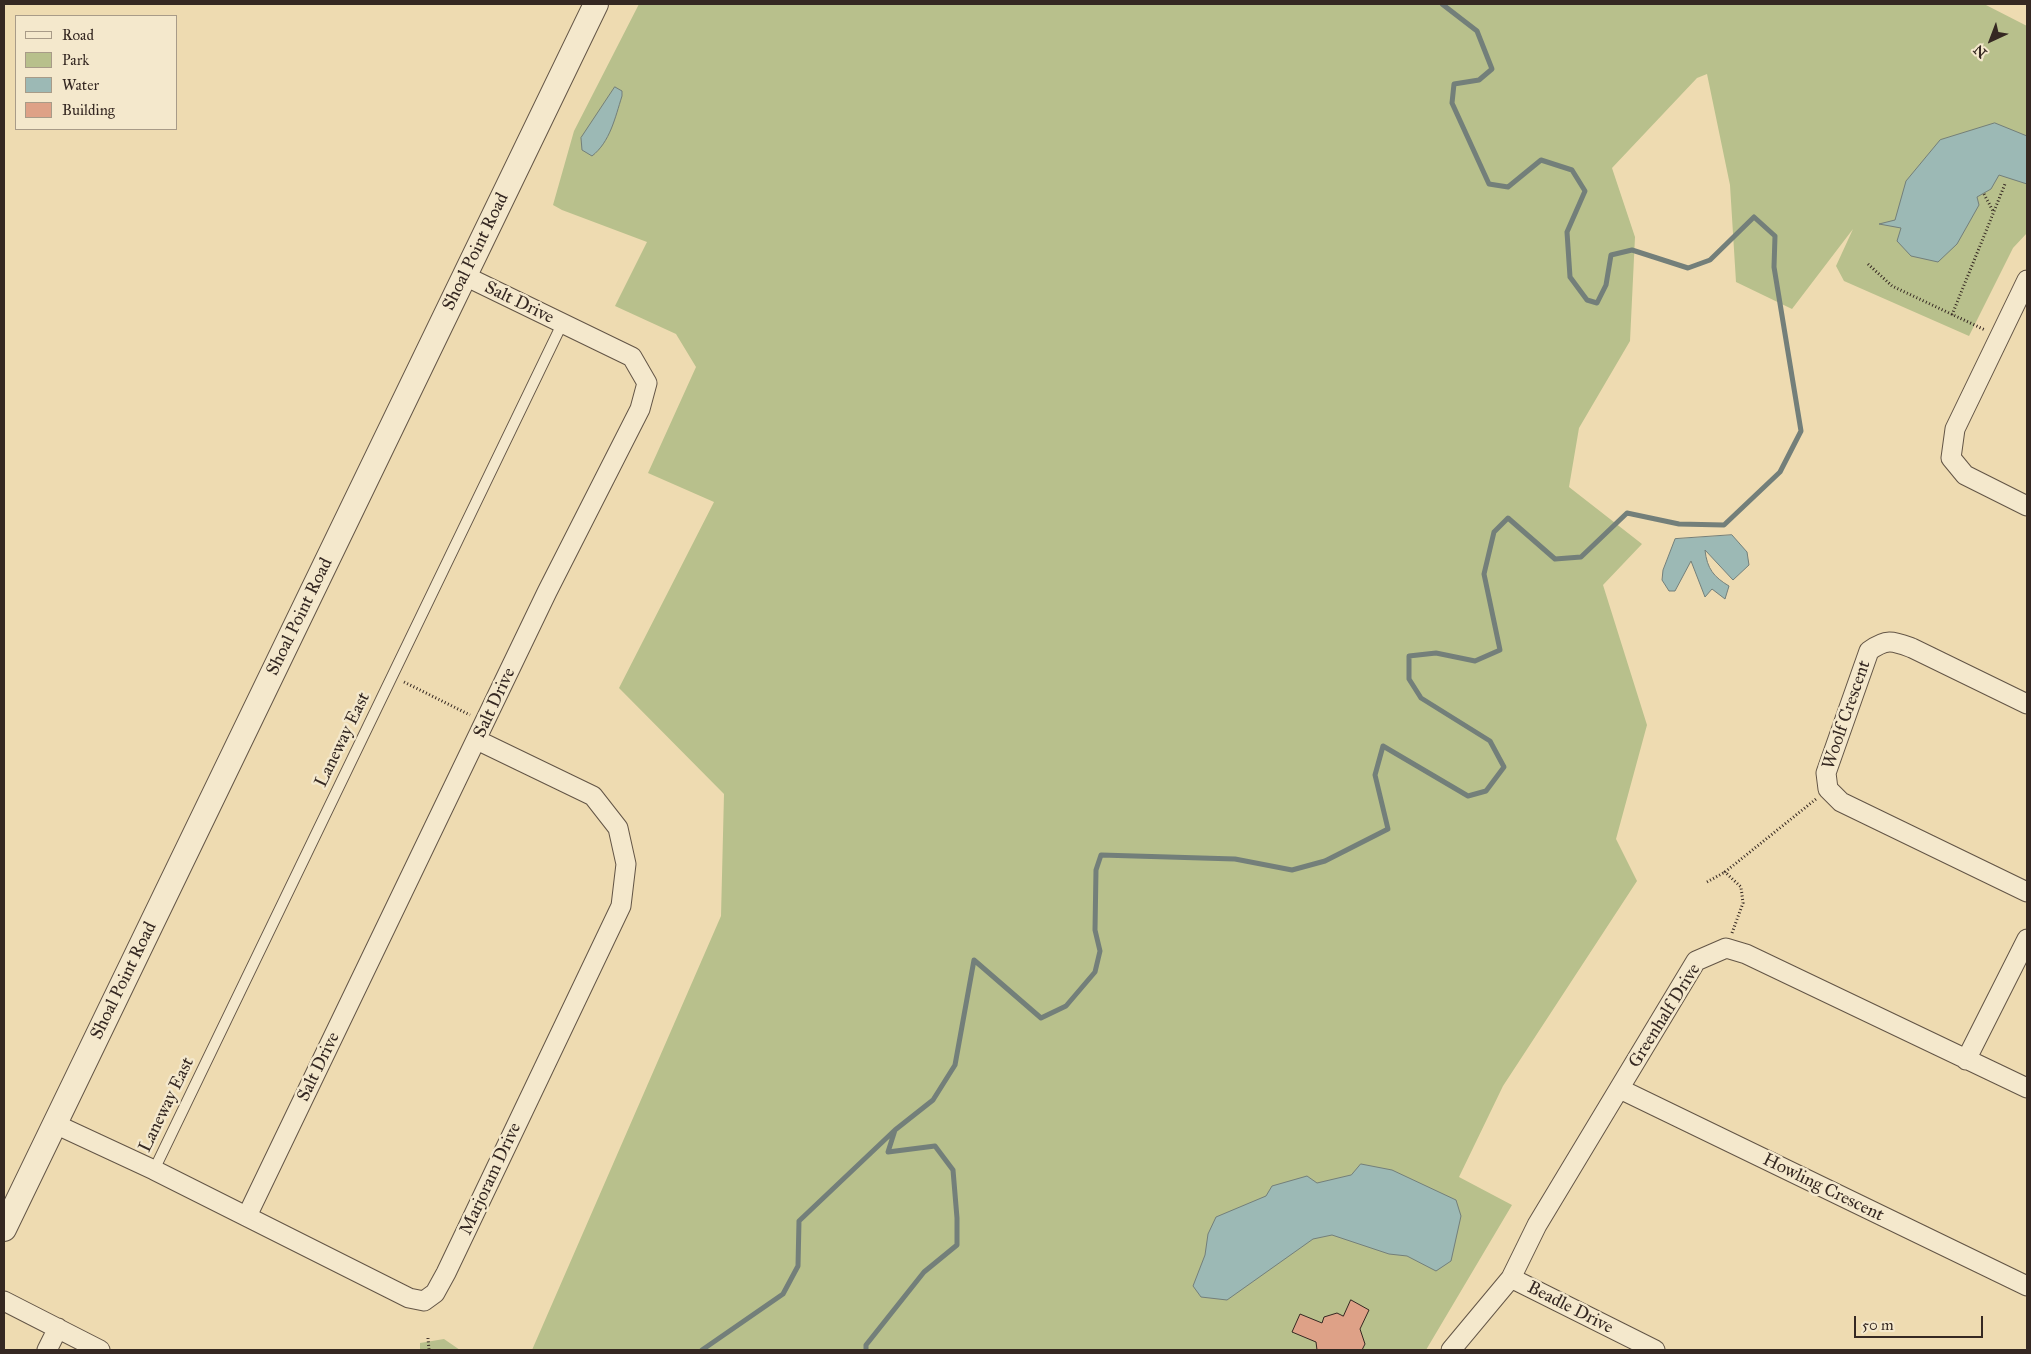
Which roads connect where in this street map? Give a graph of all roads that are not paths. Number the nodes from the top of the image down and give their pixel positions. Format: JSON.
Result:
{"nodes":[{"id":1,"x":596,"y":4,"type":"edge"},
{"id":2,"x":465,"y":276,"type":"junction"},
{"id":3,"x":2027,"y":280,"type":"edge"},
{"id":4,"x":562,"y":324,"type":"junction"},
{"id":5,"x":2027,"y":506,"type":"edge"},
{"id":6,"x":2027,"y":704,"type":"edge"},
{"id":7,"x":477,"y":740,"type":"junction"},
{"id":8,"x":2027,"y":892,"type":"edge"},
{"id":9,"x":2027,"y":939,"type":"edge"},
{"id":10,"x":1966,"y":1060,"type":"junction"},
{"id":11,"x":2027,"y":1088,"type":"edge"},
{"id":12,"x":1620,"y":1089,"type":"junction"},
{"id":13,"x":55,"y":1124,"type":"junction"},
{"id":14,"x":154,"y":1170,"type":"junction"},
{"id":15,"x":247,"y":1216,"type":"junction"},
{"id":16,"x":4,"y":1229,"type":"edge"},
{"id":17,"x":1511,"y":1278,"type":"junction"},
{"id":18,"x":2027,"y":1286,"type":"edge"},
{"id":19,"x":4,"y":1301,"type":"edge"},
{"id":20,"x":58,"y":1328,"type":"junction"},
{"id":21,"x":47,"y":1350,"type":"edge"},
{"id":22,"x":100,"y":1350,"type":"edge"},
{"id":23,"x":1451,"y":1350,"type":"edge"},
{"id":24,"x":1656,"y":1350,"type":"edge"}],
"edges":[{"from":1,"to":2,"type":"street","name":"Shoal Point Road"},
{"from":2,"to":4,"type":"street","name":"Salt Drive"},
{"from":2,"to":13,"type":"street","name":"Shoal Point Road"},
{"from":3,"to":5,"type":"street"},
{"from":4,"to":7,"type":"street","name":"Salt Drive"},
{"from":4,"to":14,"type":"lane","name":"Laneway East"},
{"from":6,"to":8,"type":"street","name":"Woolf Crescent"},
{"from":7,"to":15,"type":"street","name":"Salt Drive"},
{"from":7,"to":15,"type":"street","name":"Marjoram Drive"},
{"from":9,"to":10,"type":"street"},
{"from":10,"to":11,"type":"street"},
{"from":10,"to":12,"type":"street","name":"Greenhalf Drive"},
{"from":12,"to":17,"type":"street","name":"Greenhalf Drive"},
{"from":12,"to":18,"type":"street","name":"Howling Crescent"},
{"from":13,"to":14,"type":"street","name":"Marjoram Drive"},
{"from":13,"to":16,"type":"street","name":"Shoal Point Road"},
{"from":14,"to":15,"type":"street","name":"Marjoram Drive"},
{"from":17,"to":23,"type":"street","name":"Greenhalf Drive"},
{"from":17,"to":24,"type":"street","name":"Beadle Drive"},
{"from":19,"to":20,"type":"street"},
{"from":20,"to":21,"type":"street"},
{"from":20,"to":22,"type":"street"}]}
